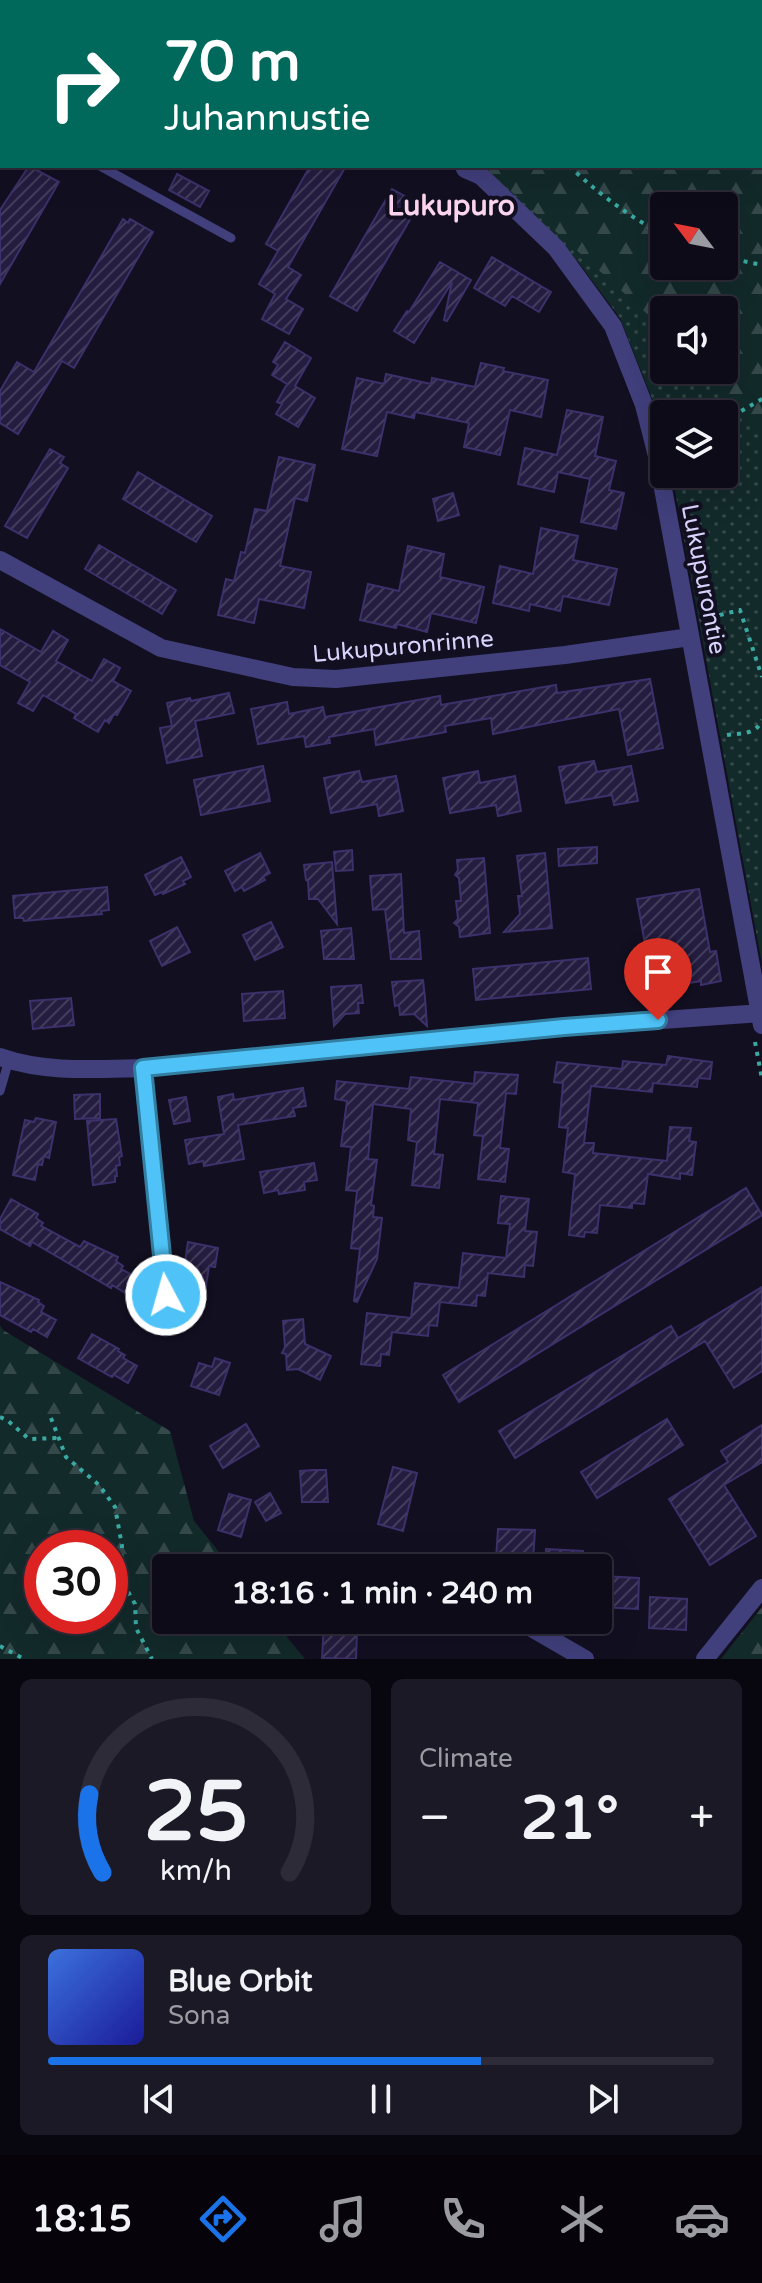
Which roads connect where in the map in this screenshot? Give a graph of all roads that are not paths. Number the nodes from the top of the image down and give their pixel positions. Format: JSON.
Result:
{"nodes":[{"id":1,"x":104,"y":168,"type":"edge"},
{"id":2,"x":465,"y":169,"type":"dead end"},
{"id":3,"x":231,"y":238,"type":"dead end"},
{"id":4,"x":0,"y":560,"type":"edge"},
{"id":5,"x":690,"y":637,"type":"junction"},
{"id":6,"x":761,"y":1017,"type":"edge"},
{"id":7,"x":4,"y":1058,"type":"edge"},
{"id":8,"x":143,"y":1068,"type":"junction"},
{"id":9,"x":0,"y":1091,"type":"edge"},
{"id":10,"x":158,"y":1315,"type":"dead end"},
{"id":11,"x":762,"y":1588,"type":"edge"},
{"id":12,"x":542,"y":1634,"type":"edge"},
{"id":13,"x":585,"y":1659,"type":"edge"},
{"id":14,"x":705,"y":1659,"type":"edge"}],
"edges":[{"from":1,"to":3,"type":"lane"},
{"from":2,"to":5,"type":"street","name":"Lukupurontie"},
{"from":4,"to":5,"type":"street","name":"Lukupuronrinne"},
{"from":5,"to":6,"type":"street","name":"Lukupurontie"},
{"from":6,"to":8,"type":"street"},
{"from":7,"to":8,"type":"street"},
{"from":7,"to":9,"type":"lane"},
{"from":8,"to":10,"type":"street"},
{"from":11,"to":14,"type":"street"},
{"from":12,"to":13,"type":"street"}]}
